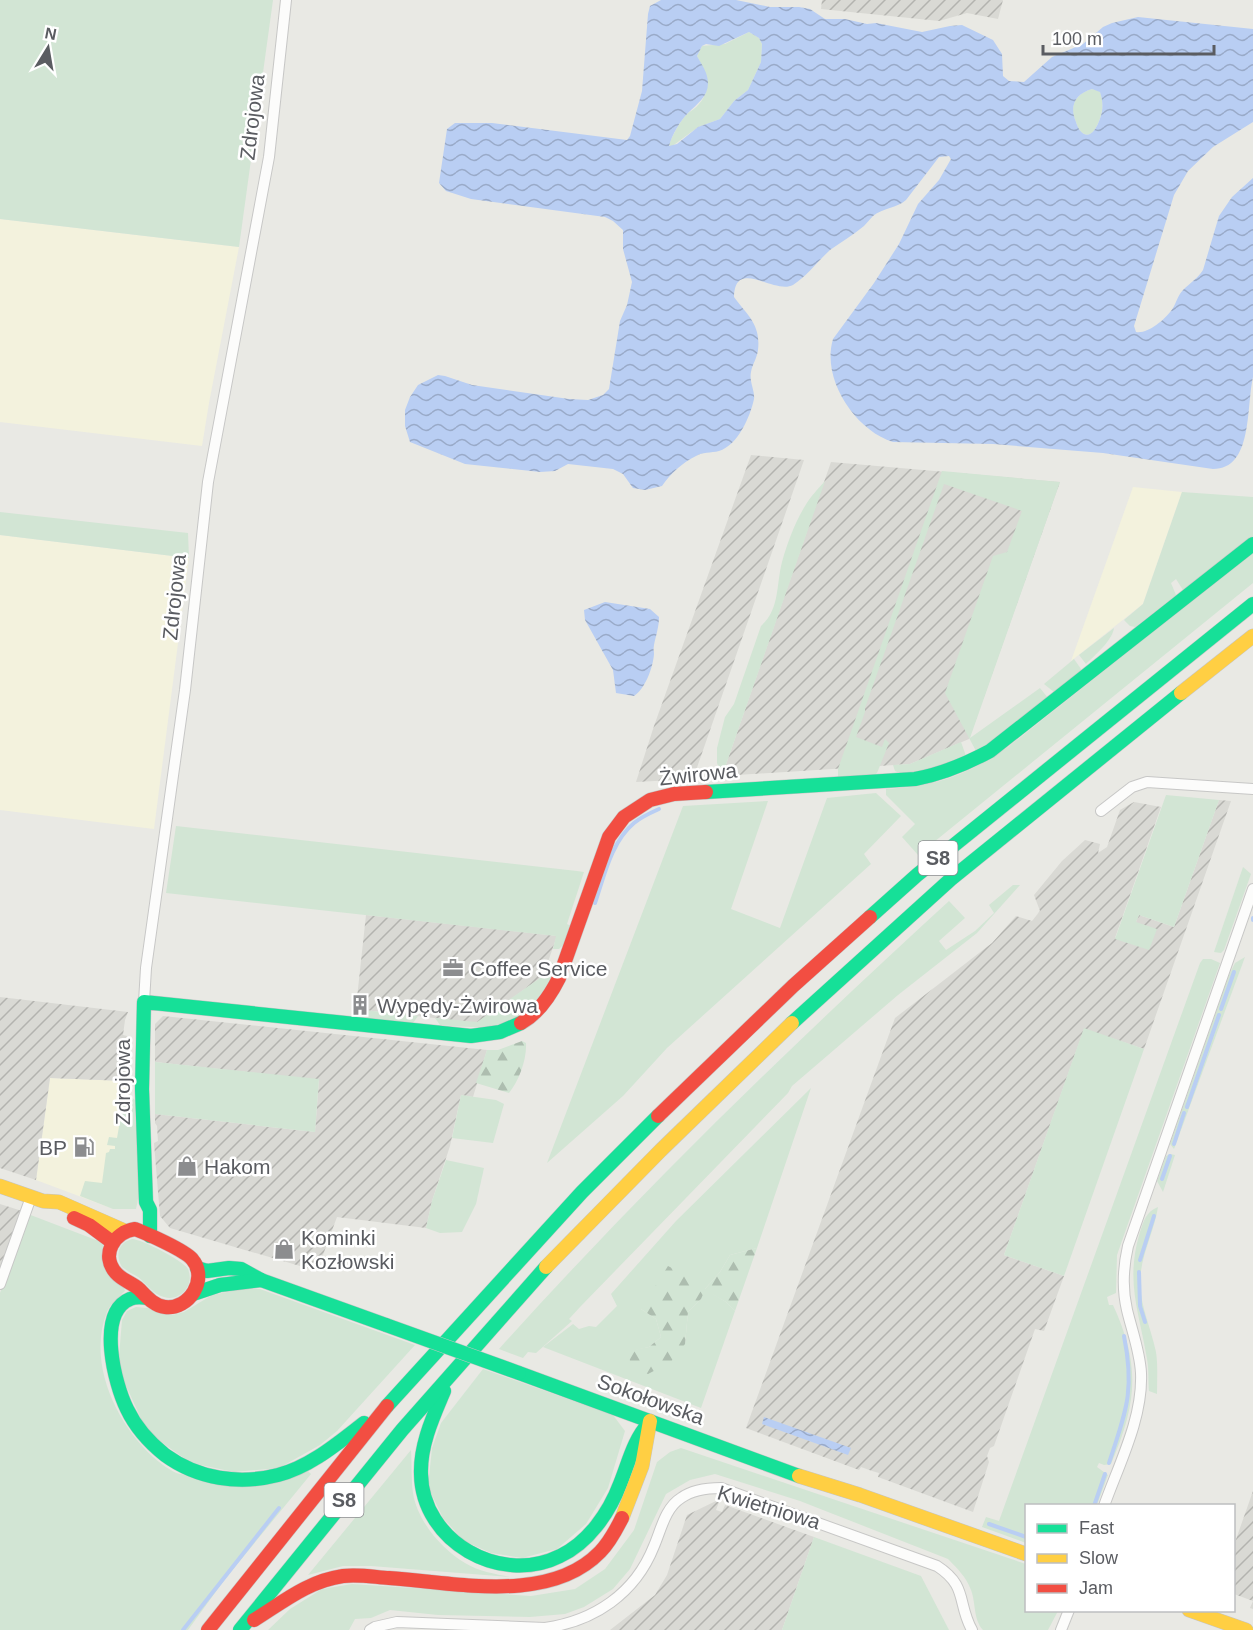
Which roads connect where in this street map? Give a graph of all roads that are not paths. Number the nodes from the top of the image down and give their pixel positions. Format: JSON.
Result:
{"nodes":[{"id":1,"x":286,"y":0,"type":"edge"},
{"id":2,"x":1253,"y":544,"type":"edge"},
{"id":3,"x":1253,"y":604,"type":"edge"},
{"id":4,"x":1253,"y":636,"type":"edge"},
{"id":5,"x":1253,"y":789,"type":"edge"},
{"id":6,"x":1101,"y":811,"type":"dead end"},
{"id":7,"x":1253,"y":889,"type":"edge"},
{"id":8,"x":144,"y":1002,"type":"junction"},
{"id":9,"x":0,"y":1186,"type":"edge"},
{"id":10,"x":37,"y":1199,"type":"junction"},
{"id":11,"x":146,"y":1202,"type":"junction"},
{"id":12,"x":127,"y":1230,"type":"junction"},
{"id":13,"x":150,"y":1236,"type":"junction"},
{"id":14,"x":112,"y":1242,"type":"junction"},
{"id":15,"x":197,"y":1268,"type":"junction"},
{"id":16,"x":261,"y":1280,"type":"junction"},
{"id":17,"x":0,"y":1284,"type":"edge"},
{"id":18,"x":193,"y":1294,"type":"junction"},
{"id":19,"x":148,"y":1298,"type":"junction"},
{"id":20,"x":450,"y":1374,"type":"junction"},
{"id":21,"x":390,"y":1403,"type":"junction"},
{"id":22,"x":650,"y":1421,"type":"junction"},
{"id":23,"x":1105,"y":1504,"type":"edge"},
{"id":24,"x":1025,"y":1554,"type":"edge"},
{"id":25,"x":1069,"y":1612,"type":"edge"},
{"id":26,"x":1192,"y":1612,"type":"edge"},
{"id":27,"x":241,"y":1629,"type":"edge"},
{"id":28,"x":208,"y":1630,"type":"edge"},
{"id":29,"x":370,"y":1630,"type":"edge"},
{"id":30,"x":972,"y":1630,"type":"edge"},
{"id":31,"x":1061,"y":1630,"type":"edge"},
{"id":32,"x":1246,"y":1630,"type":"edge"}],
"edges":[{"from":1,"to":8,"type":"street","name":"Zdrojowa"},
{"from":2,"to":8,"type":"main road","name":"Żwirowa"},
{"from":3,"to":21,"type":"main road","number":"S8"},
{"from":4,"to":20,"type":"main road","number":"S8"},
{"from":5,"to":6,"type":"street"},
{"from":7,"to":23,"type":"street"},
{"from":8,"to":11,"type":"main road","name":"Zdrojowa"},
{"from":9,"to":10,"type":"main road"},
{"from":10,"to":12,"type":"main road"},
{"from":10,"to":14,"type":"main road"},
{"from":10,"to":17,"type":"street"},
{"from":11,"to":12,"type":"main road"},
{"from":11,"to":13,"type":"main road","name":"Zdrojowa"},
{"from":12,"to":13,"type":"main road"},
{"from":12,"to":14,"type":"main road"},
{"from":13,"to":15,"type":"main road"},
{"from":14,"to":19,"type":"main road"},
{"from":15,"to":16,"type":"main road","name":"Sokołowska"},
{"from":15,"to":18,"type":"main road"},
{"from":16,"to":18,"type":"main road","name":"Sokołowska"},
{"from":16,"to":22,"type":"main road","name":"Sokołowska","bridge":true},
{"from":18,"to":19,"type":"main road"},
{"from":19,"to":21,"type":"main road"},
{"from":20,"to":22,"type":"main road"},
{"from":20,"to":27,"type":"main road","number":"S8"},
{"from":21,"to":28,"type":"main road","number":"S8"},
{"from":22,"to":24,"type":"main road","name":"Sokołowska"},
{"from":22,"to":27,"type":"main road"},
{"from":25,"to":31,"type":"street"},
{"from":26,"to":32,"type":"main road"},
{"from":29,"to":30,"type":"street","name":"Kwietniowa"}]}
